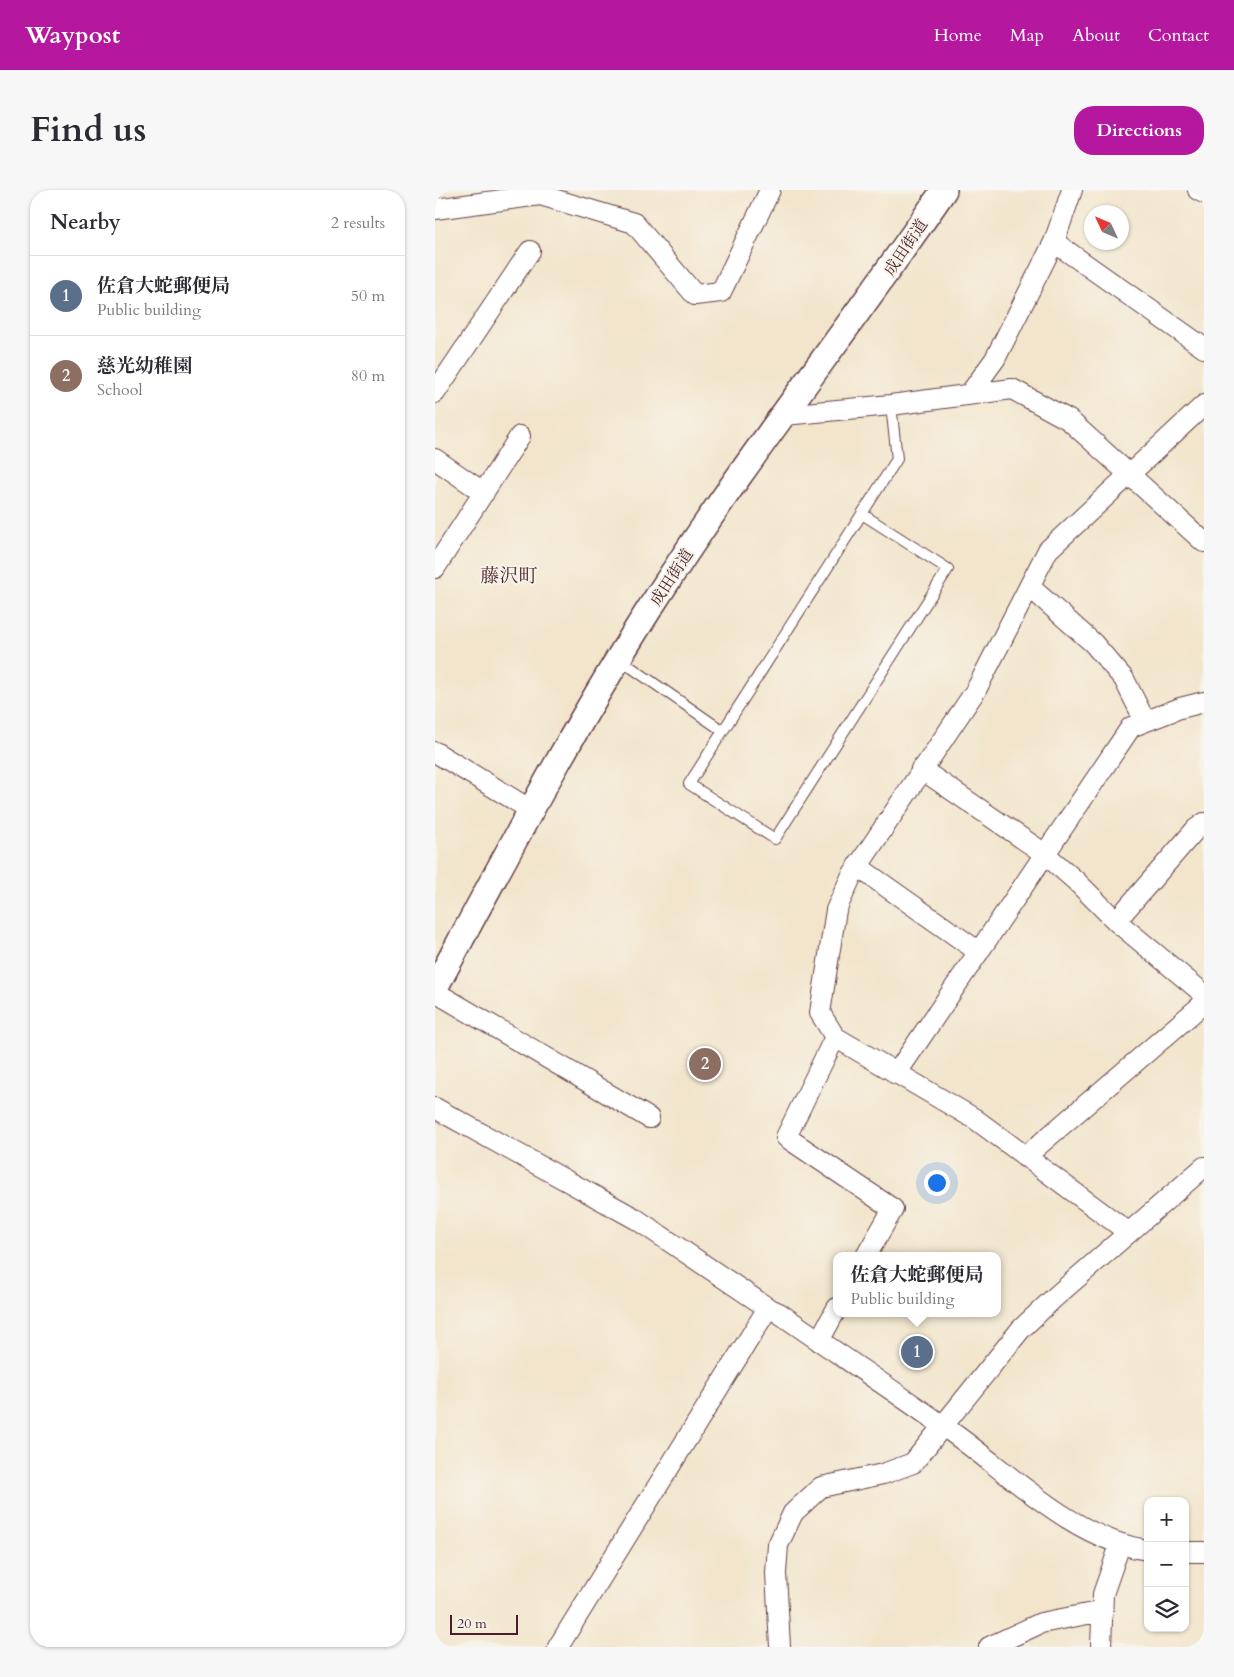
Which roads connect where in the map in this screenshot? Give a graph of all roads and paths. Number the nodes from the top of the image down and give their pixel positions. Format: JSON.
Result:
{"nodes":[{"id":1,"x":770,"y":190,"type":"edge"},
{"id":2,"x":944,"y":190,"type":"edge"},
{"id":3,"x":1071,"y":190,"type":"edge"},
{"id":4,"x":1198,"y":190,"type":"edge"},
{"id":5,"x":1204,"y":193,"type":"edge"},
{"id":6,"x":435,"y":209,"type":"edge"},
{"id":7,"x":1054,"y":242,"type":"junction"},
{"id":8,"x":530,"y":251,"type":"dead end"},
{"id":9,"x":1204,"y":348,"type":"edge"},
{"id":10,"x":435,"y":393,"type":"edge"},
{"id":11,"x":969,"y":396,"type":"junction"},
{"id":12,"x":891,"y":405,"type":"junction"},
{"id":13,"x":1204,"y":405,"type":"edge"},
{"id":14,"x":784,"y":415,"type":"junction"},
{"id":15,"x":521,"y":436,"type":"dead end"},
{"id":16,"x":435,"y":459,"type":"edge"},
{"id":17,"x":1129,"y":474,"type":"junction"},
{"id":18,"x":483,"y":493,"type":"junction"},
{"id":19,"x":862,"y":514,"type":"junction"},
{"id":20,"x":1204,"y":542,"type":"edge"},
{"id":21,"x":435,"y":568,"type":"edge"},
{"id":22,"x":1030,"y":587,"type":"junction"},
{"id":23,"x":618,"y":659,"type":"junction"},
{"id":24,"x":1204,"y":702,"type":"edge"},
{"id":25,"x":1145,"y":721,"type":"junction"},
{"id":26,"x":723,"y":731,"type":"junction"},
{"id":27,"x":435,"y":752,"type":"edge"},
{"id":28,"x":921,"y":769,"type":"junction"},
{"id":29,"x":531,"y":810,"type":"junction"},
{"id":30,"x":1204,"y":823,"type":"edge"},
{"id":31,"x":1045,"y":854,"type":"junction"},
{"id":32,"x":857,"y":866,"type":"junction"},
{"id":33,"x":1116,"y":921,"type":"junction"},
{"id":34,"x":979,"y":952,"type":"junction"},
{"id":35,"x":435,"y":990,"type":"edge"},
{"id":36,"x":1204,"y":994,"type":"edge"},
{"id":37,"x":1204,"y":1003,"type":"edge"},
{"id":38,"x":835,"y":1037,"type":"junction"},
{"id":39,"x":896,"y":1074,"type":"junction"},
{"id":40,"x":435,"y":1108,"type":"edge"},
{"id":41,"x":649,"y":1118,"type":"dead end"},
{"id":42,"x":1025,"y":1157,"type":"junction"},
{"id":43,"x":1204,"y":1167,"type":"edge"},
{"id":44,"x":1128,"y":1232,"type":"junction"},
{"id":45,"x":868,"y":1252,"type":"edge"},
{"id":46,"x":768,"y":1308,"type":"junction"},
{"id":47,"x":833,"y":1315,"type":"edge"},
{"id":48,"x":819,"y":1341,"type":"junction"},
{"id":49,"x":944,"y":1427,"type":"junction"},
{"id":50,"x":1120,"y":1545,"type":"junction"},
{"id":51,"x":1144,"y":1549,"type":"edge"},
{"id":52,"x":1189,"y":1552,"type":"edge"},
{"id":53,"x":1204,"y":1552,"type":"edge"},
{"id":54,"x":1103,"y":1611,"type":"junction"},
{"id":55,"x":567,"y":1644,"type":"edge"},
{"id":56,"x":780,"y":1647,"type":"edge"},
{"id":57,"x":989,"y":1647,"type":"edge"},
{"id":58,"x":1101,"y":1647,"type":"edge"}],
"edges":[{"from":1,"to":6,"type":"street"},
{"from":2,"to":14,"type":"street","name":"成田街道"},
{"from":3,"to":7,"type":"street"},
{"from":4,"to":5,"type":"street"},
{"from":7,"to":9,"type":"street"},
{"from":7,"to":11,"type":"street"},
{"from":8,"to":10,"type":"street"},
{"from":11,"to":12,"type":"street"},
{"from":11,"to":17,"type":"street"},
{"from":12,"to":14,"type":"street"},
{"from":12,"to":19,"type":"lane"},
{"from":13,"to":17,"type":"street"},
{"from":14,"to":23,"type":"street","name":"成田街道"},
{"from":15,"to":18,"type":"street"},
{"from":16,"to":18,"type":"street"},
{"from":17,"to":20,"type":"street"},
{"from":17,"to":22,"type":"street"},
{"from":18,"to":21,"type":"street"},
{"from":19,"to":26,"type":"lane"},
{"from":19,"to":26,"type":"lane"},
{"from":22,"to":25,"type":"street"},
{"from":22,"to":28,"type":"street"},
{"from":23,"to":26,"type":"lane"},
{"from":23,"to":29,"type":"street","name":"成田街道"},
{"from":24,"to":25,"type":"street"},
{"from":25,"to":31,"type":"street"},
{"from":27,"to":29,"type":"street"},
{"from":28,"to":31,"type":"street"},
{"from":28,"to":32,"type":"street"},
{"from":29,"to":35,"type":"street","name":"成田街道"},
{"from":30,"to":33,"type":"street"},
{"from":31,"to":33,"type":"street"},
{"from":31,"to":34,"type":"street"},
{"from":32,"to":34,"type":"street"},
{"from":32,"to":38,"type":"street"},
{"from":33,"to":36,"type":"street"},
{"from":34,"to":39,"type":"street"},
{"from":35,"to":41,"type":"street"},
{"from":37,"to":42,"type":"street"},
{"from":38,"to":39,"type":"street"},
{"from":38,"to":45,"type":"street"},
{"from":39,"to":42,"type":"street"},
{"from":40,"to":46,"type":"street"},
{"from":42,"to":44,"type":"street"},
{"from":43,"to":44,"type":"street"},
{"from":44,"to":49,"type":"street"},
{"from":46,"to":48,"type":"street"},
{"from":46,"to":55,"type":"street"},
{"from":47,"to":48,"type":"street"},
{"from":48,"to":49,"type":"street"},
{"from":49,"to":50,"type":"street"},
{"from":49,"to":56,"type":"street"},
{"from":50,"to":51,"type":"street"},
{"from":50,"to":54,"type":"street"},
{"from":52,"to":53,"type":"street"},
{"from":54,"to":57,"type":"street"},
{"from":54,"to":58,"type":"street"}]}
